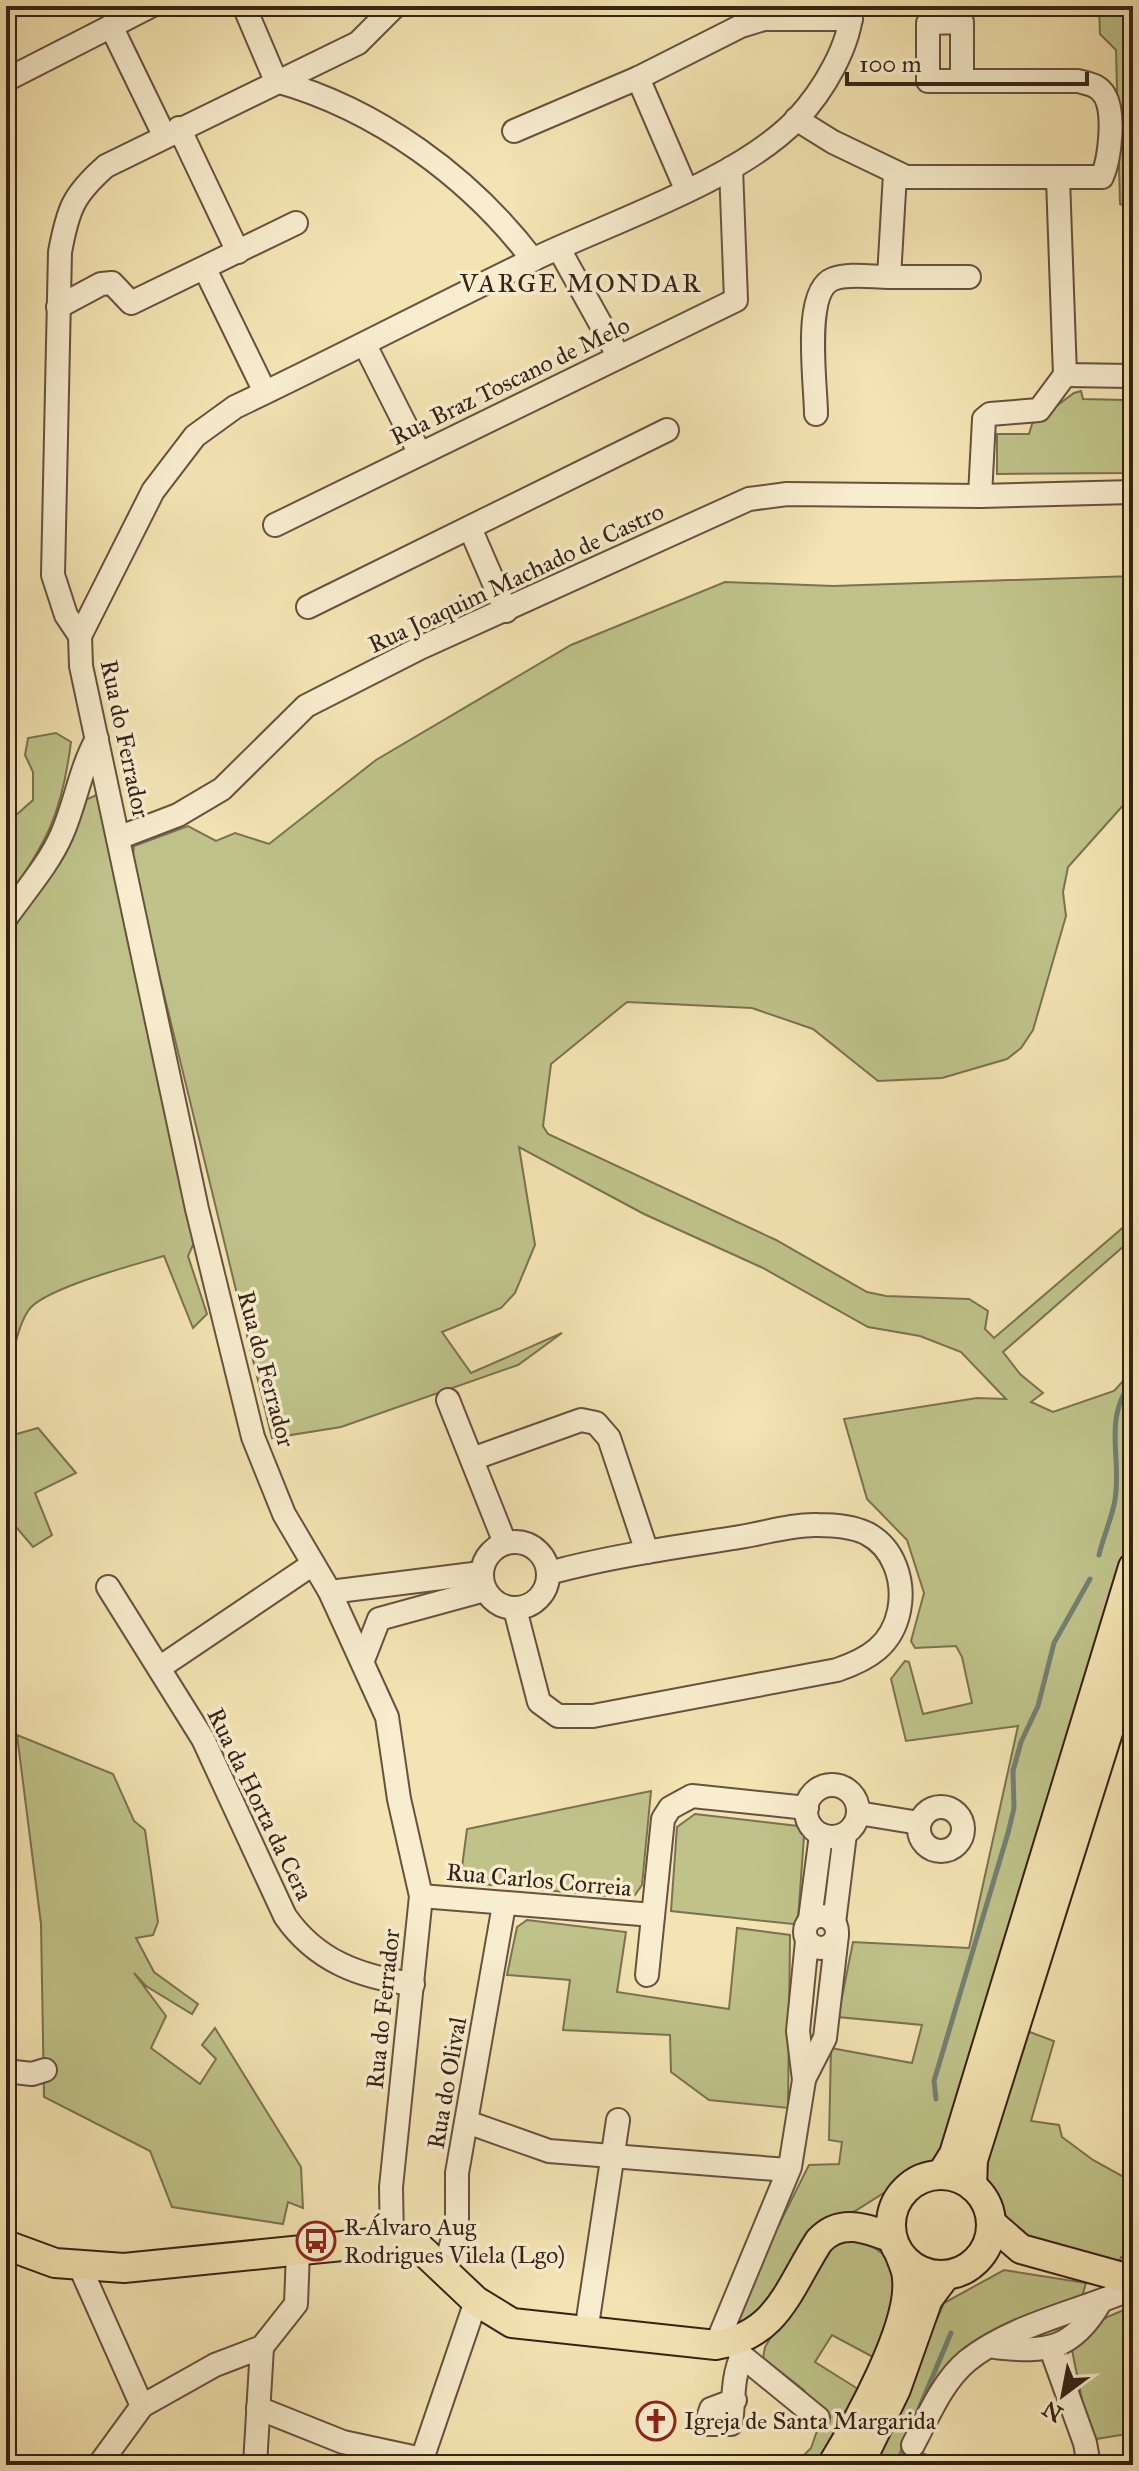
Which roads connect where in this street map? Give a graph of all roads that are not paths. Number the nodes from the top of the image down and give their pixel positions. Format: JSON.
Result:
{"nodes":[{"id":1,"x":151,"y":6,"type":"edge"},
{"id":2,"x":244,"y":6,"type":"edge"},
{"id":3,"x":395,"y":6,"type":"edge"},
{"id":4,"x":852,"y":13,"type":"edge"},
{"id":5,"x":741,"y":16,"type":"edge"},
{"id":6,"x":111,"y":26,"type":"junction"},
{"id":7,"x":638,"y":78,"type":"junction"},
{"id":8,"x":6,"y":80,"type":"edge"},
{"id":9,"x":962,"y":80,"type":"dead end"},
{"id":10,"x":276,"y":81,"type":"junction"},
{"id":11,"x":796,"y":119,"type":"junction"},
{"id":12,"x":514,"y":131,"type":"dead end"},
{"id":13,"x":172,"y":132,"type":"junction"},
{"id":14,"x":731,"y":168,"type":"junction"},
{"id":15,"x":895,"y":174,"type":"junction"},
{"id":16,"x":1058,"y":179,"type":"junction"},
{"id":17,"x":686,"y":189,"type":"junction"},
{"id":18,"x":296,"y":223,"type":"dead end"},
{"id":19,"x":559,"y":249,"type":"junction"},
{"id":20,"x":238,"y":252,"type":"junction"},
{"id":21,"x":533,"y":260,"type":"junction"},
{"id":22,"x":205,"y":269,"type":"junction"},
{"id":23,"x":889,"y":277,"type":"junction"},
{"id":24,"x":969,"y":277,"type":"dead end"},
{"id":25,"x":58,"y":307,"type":"junction"},
{"id":26,"x":365,"y":345,"type":"junction"},
{"id":27,"x":619,"y":357,"type":"junction"},
{"id":28,"x":1065,"y":375,"type":"junction"},
{"id":29,"x":1133,"y":376,"type":"edge"},
{"id":30,"x":265,"y":392,"type":"junction"},
{"id":31,"x":816,"y":414,"type":"dead end"},
{"id":32,"x":667,"y":430,"type":"dead end"},
{"id":33,"x":420,"y":454,"type":"junction"},
{"id":34,"x":1133,"y":492,"type":"edge"},
{"id":35,"x":980,"y":496,"type":"junction"},
{"id":36,"x":275,"y":525,"type":"dead end"},
{"id":37,"x":470,"y":528,"type":"junction"},
{"id":38,"x":308,"y":607,"type":"dead end"},
{"id":39,"x":506,"y":611,"type":"junction"},
{"id":40,"x":80,"y":636,"type":"junction"},
{"id":41,"x":97,"y":739,"type":"junction"},
{"id":42,"x":118,"y":838,"type":"junction"},
{"id":43,"x":6,"y":918,"type":"edge"},
{"id":44,"x":448,"y":1400,"type":"dead end"},
{"id":45,"x":472,"y":1459,"type":"junction"},
{"id":46,"x":505,"y":1543,"type":"junction"},
{"id":47,"x":647,"y":1552,"type":"junction"},
{"id":48,"x":313,"y":1564,"type":"junction"},
{"id":49,"x":1133,"y":1567,"type":"edge"},
{"id":50,"x":549,"y":1573,"type":"junction"},
{"id":51,"x":483,"y":1582,"type":"junction"},
{"id":52,"x":108,"y":1587,"type":"dead end"},
{"id":53,"x":361,"y":1590,"type":"junction"},
{"id":54,"x":330,"y":1592,"type":"junction"},
{"id":55,"x":515,"y":1609,"type":"junction"},
{"id":56,"x":379,"y":1619,"type":"junction"},
{"id":57,"x":346,"y":1624,"type":"junction"},
{"id":58,"x":1133,"y":1653,"type":"edge"},
{"id":59,"x":363,"y":1660,"type":"junction"},
{"id":60,"x":159,"y":1668,"type":"junction"},
{"id":61,"x":807,"y":1808,"type":"junction"},
{"id":62,"x":858,"y":1813,"type":"junction"},
{"id":63,"x":919,"y":1823,"type":"dead end"},
{"id":64,"x":845,"y":1834,"type":"junction"},
{"id":65,"x":821,"y":1835,"type":"junction"},
{"id":66,"x":421,"y":1896,"type":"junction"},
{"id":67,"x":504,"y":1905,"type":"junction"},
{"id":68,"x":653,"y":1915,"type":"junction"},
{"id":69,"x":835,"y":1929,"type":"junction"},
{"id":70,"x":808,"y":1930,"type":"junction"},
{"id":71,"x":647,"y":1975,"type":"dead end"},
{"id":72,"x":413,"y":1984,"type":"junction"},
{"id":73,"x":800,"y":2037,"type":"junction"},
{"id":74,"x":823,"y":2043,"type":"junction"},
{"id":75,"x":45,"y":2070,"type":"dead end"},
{"id":76,"x":6,"y":2071,"type":"edge"},
{"id":77,"x":804,"y":2080,"type":"junction"},
{"id":78,"x":618,"y":2120,"type":"dead end"},
{"id":79,"x":467,"y":2122,"type":"junction"},
{"id":80,"x":613,"y":2156,"type":"junction"},
{"id":81,"x":788,"y":2170,"type":"junction"},
{"id":82,"x":941,"y":2175,"type":"junction"},
{"id":83,"x":972,"y":2186,"type":"junction"},
{"id":84,"x":894,"y":2207,"type":"junction"},
{"id":85,"x":991,"y":2223,"type":"junction"},
{"id":86,"x":862,"y":2226,"type":"junction"},
{"id":87,"x":392,"y":2241,"type":"junction"},
{"id":88,"x":6,"y":2245,"type":"edge"},
{"id":89,"x":896,"y":2247,"type":"junction"},
{"id":90,"x":1021,"y":2249,"type":"junction"},
{"id":91,"x":298,"y":2252,"type":"junction"},
{"id":92,"x":980,"y":2256,"type":"junction"},
{"id":93,"x":80,"y":2267,"type":"junction"},
{"id":94,"x":444,"y":2269,"type":"junction"},
{"id":95,"x":946,"y":2275,"type":"junction"},
{"id":96,"x":1132,"y":2280,"type":"edge"},
{"id":97,"x":476,"y":2301,"type":"junction"},
{"id":98,"x":1101,"y":2301,"type":"junction"},
{"id":99,"x":586,"y":2332,"type":"junction"},
{"id":100,"x":990,"y":2346,"type":"junction"},
{"id":101,"x":262,"y":2347,"type":"junction"},
{"id":102,"x":730,"y":2348,"type":"junction"},
{"id":103,"x":1051,"y":2349,"type":"junction"},
{"id":104,"x":206,"y":2370,"type":"junction"},
{"id":105,"x":735,"y":2400,"type":"dead end"},
{"id":106,"x":257,"y":2401,"type":"junction"},
{"id":107,"x":142,"y":2406,"type":"junction"},
{"id":108,"x":818,"y":2418,"type":"dead end"},
{"id":109,"x":913,"y":2445,"type":"dead end"},
{"id":110,"x":421,"y":2462,"type":"edge"},
{"id":111,"x":99,"y":2465,"type":"edge"},
{"id":112,"x":255,"y":2465,"type":"edge"},
{"id":113,"x":832,"y":2465,"type":"edge"},
{"id":114,"x":859,"y":2465,"type":"edge"},
{"id":115,"x":1089,"y":2465,"type":"edge"}],
"edges":[{"from":1,"to":6,"type":"street"},
{"from":2,"to":10,"type":"street"},
{"from":3,"to":10,"type":"street"},
{"from":4,"to":5,"type":"street"},
{"from":4,"to":11,"type":"street"},
{"from":5,"to":7,"type":"street"},
{"from":6,"to":8,"type":"street"},
{"from":6,"to":13,"type":"street"},
{"from":7,"to":12,"type":"street"},
{"from":7,"to":17,"type":"street"},
{"from":9,"to":16,"type":"street"},
{"from":10,"to":13,"type":"street"},
{"from":10,"to":21,"type":"street"},
{"from":11,"to":14,"type":"street"},
{"from":11,"to":15,"type":"street"},
{"from":13,"to":20,"type":"street"},
{"from":13,"to":25,"type":"street"},
{"from":14,"to":17,"type":"street"},
{"from":14,"to":27,"type":"street","name":"Rua Braz Toscano de Melo"},
{"from":15,"to":16,"type":"street"},
{"from":15,"to":23,"type":"street"},
{"from":16,"to":28,"type":"street"},
{"from":17,"to":19,"type":"street"},
{"from":18,"to":20,"type":"street"},
{"from":19,"to":21,"type":"street"},
{"from":19,"to":27,"type":"street"},
{"from":20,"to":22,"type":"street"},
{"from":21,"to":26,"type":"street"},
{"from":22,"to":25,"type":"street"},
{"from":22,"to":30,"type":"street"},
{"from":23,"to":24,"type":"street"},
{"from":23,"to":31,"type":"street"},
{"from":25,"to":40,"type":"street"},
{"from":26,"to":30,"type":"street"},
{"from":26,"to":33,"type":"street"},
{"from":27,"to":33,"type":"street","name":"Rua Braz Toscano de Melo"},
{"from":28,"to":29,"type":"street"},
{"from":28,"to":35,"type":"street"},
{"from":30,"to":40,"type":"street"},
{"from":32,"to":37,"type":"street"},
{"from":33,"to":36,"type":"street","name":"Rua Braz Toscano de Melo"},
{"from":34,"to":35,"type":"street","name":"Rua Joaquim Machado de Castro"},
{"from":35,"to":39,"type":"street","name":"Rua Joaquim Machado de Castro"},
{"from":37,"to":38,"type":"street"},
{"from":37,"to":39,"type":"street"},
{"from":39,"to":42,"type":"street","name":"Rua Joaquim Machado de Castro"},
{"from":40,"to":41,"type":"street","name":"Rua do Ferrador"},
{"from":41,"to":42,"type":"street","name":"Rua do Ferrador"},
{"from":41,"to":43,"type":"street"},
{"from":42,"to":48,"type":"street","name":"Rua do Ferrador"},
{"from":44,"to":45,"type":"street"},
{"from":45,"to":46,"type":"street"},
{"from":45,"to":47,"type":"street"},
{"from":46,"to":50,"type":"street"},
{"from":46,"to":51,"type":"street"},
{"from":47,"to":50,"type":"street"},
{"from":47,"to":55,"type":"street"},
{"from":48,"to":54,"type":"street","name":"Rua do Ferrador"},
{"from":48,"to":60,"type":"street"},
{"from":49,"to":82,"type":"main road"},
{"from":50,"to":55,"type":"street"},
{"from":51,"to":53,"type":"street"},
{"from":51,"to":55,"type":"street"},
{"from":51,"to":56,"type":"street"},
{"from":52,"to":60,"type":"street","name":"Rua da Horta da Cera"},
{"from":53,"to":54,"type":"street"},
{"from":53,"to":57,"type":"street"},
{"from":54,"to":57,"type":"street","name":"Rua do Ferrador"},
{"from":56,"to":57,"type":"street"},
{"from":56,"to":59,"type":"street"},
{"from":57,"to":59,"type":"street","name":"Rua do Ferrador"},
{"from":58,"to":83,"type":"main road"},
{"from":59,"to":66,"type":"street","name":"Rua do Ferrador"},
{"from":60,"to":72,"type":"street","name":"Rua da Horta da Cera"},
{"from":61,"to":62,"type":"street"},
{"from":61,"to":65,"type":"street"},
{"from":61,"to":68,"type":"street"},
{"from":62,"to":63,"type":"street"},
{"from":62,"to":64,"type":"street"},
{"from":64,"to":65,"type":"street"},
{"from":64,"to":69,"type":"street"},
{"from":65,"to":70,"type":"street"},
{"from":66,"to":67,"type":"street","name":"Rua Carlos Correia"},
{"from":66,"to":72,"type":"street","name":"Rua do Ferrador"},
{"from":67,"to":68,"type":"street","name":"Rua Carlos Correia"},
{"from":67,"to":79,"type":"street","name":"Rua do Olival"},
{"from":68,"to":71,"type":"street"},
{"from":69,"to":70,"type":"street"},
{"from":69,"to":74,"type":"street"},
{"from":70,"to":73,"type":"street"},
{"from":72,"to":87,"type":"street","name":"Rua do Ferrador"},
{"from":73,"to":74,"type":"street"},
{"from":73,"to":77,"type":"street"},
{"from":74,"to":77,"type":"street"},
{"from":75,"to":76,"type":"street"},
{"from":77,"to":81,"type":"street"},
{"from":78,"to":80,"type":"street"},
{"from":79,"to":80,"type":"street"},
{"from":79,"to":94,"type":"street","name":"Rua do Olival"},
{"from":80,"to":81,"type":"street"},
{"from":80,"to":99,"type":"street"},
{"from":81,"to":102,"type":"street"},
{"from":82,"to":83,"type":"main road"},
{"from":82,"to":84,"type":"main road"},
{"from":83,"to":85,"type":"main road"},
{"from":84,"to":86,"type":"main road"},
{"from":84,"to":89,"type":"main road"},
{"from":85,"to":90,"type":"main road"},
{"from":85,"to":92,"type":"main road"},
{"from":86,"to":89,"type":"main road"},
{"from":86,"to":102,"type":"main road"},
{"from":87,"to":91,"type":"main road"},
{"from":87,"to":94,"type":"main road"},
{"from":88,"to":93,"type":"main road"},
{"from":89,"to":95,"type":"main road"},
{"from":89,"to":113,"type":"main road"},
{"from":90,"to":92,"type":"main road"},
{"from":90,"to":96,"type":"main road"},
{"from":91,"to":93,"type":"main road"},
{"from":91,"to":101,"type":"street"},
{"from":92,"to":95,"type":"main road"},
{"from":93,"to":107,"type":"street"},
{"from":94,"to":97,"type":"main road"},
{"from":95,"to":114,"type":"main road"},
{"from":96,"to":98,"type":"street"},
{"from":97,"to":99,"type":"main road"},
{"from":97,"to":110,"type":"street"},
{"from":98,"to":100,"type":"street"},
{"from":98,"to":103,"type":"street"},
{"from":99,"to":102,"type":"main road"},
{"from":100,"to":103,"type":"street"},
{"from":100,"to":109,"type":"street"},
{"from":101,"to":104,"type":"street"},
{"from":101,"to":106,"type":"street"},
{"from":102,"to":105,"type":"street"},
{"from":102,"to":108,"type":"street"},
{"from":103,"to":115,"type":"street"},
{"from":104,"to":106,"type":"street"},
{"from":104,"to":107,"type":"street"},
{"from":106,"to":110,"type":"street"},
{"from":106,"to":112,"type":"street"},
{"from":107,"to":111,"type":"street"}]}
